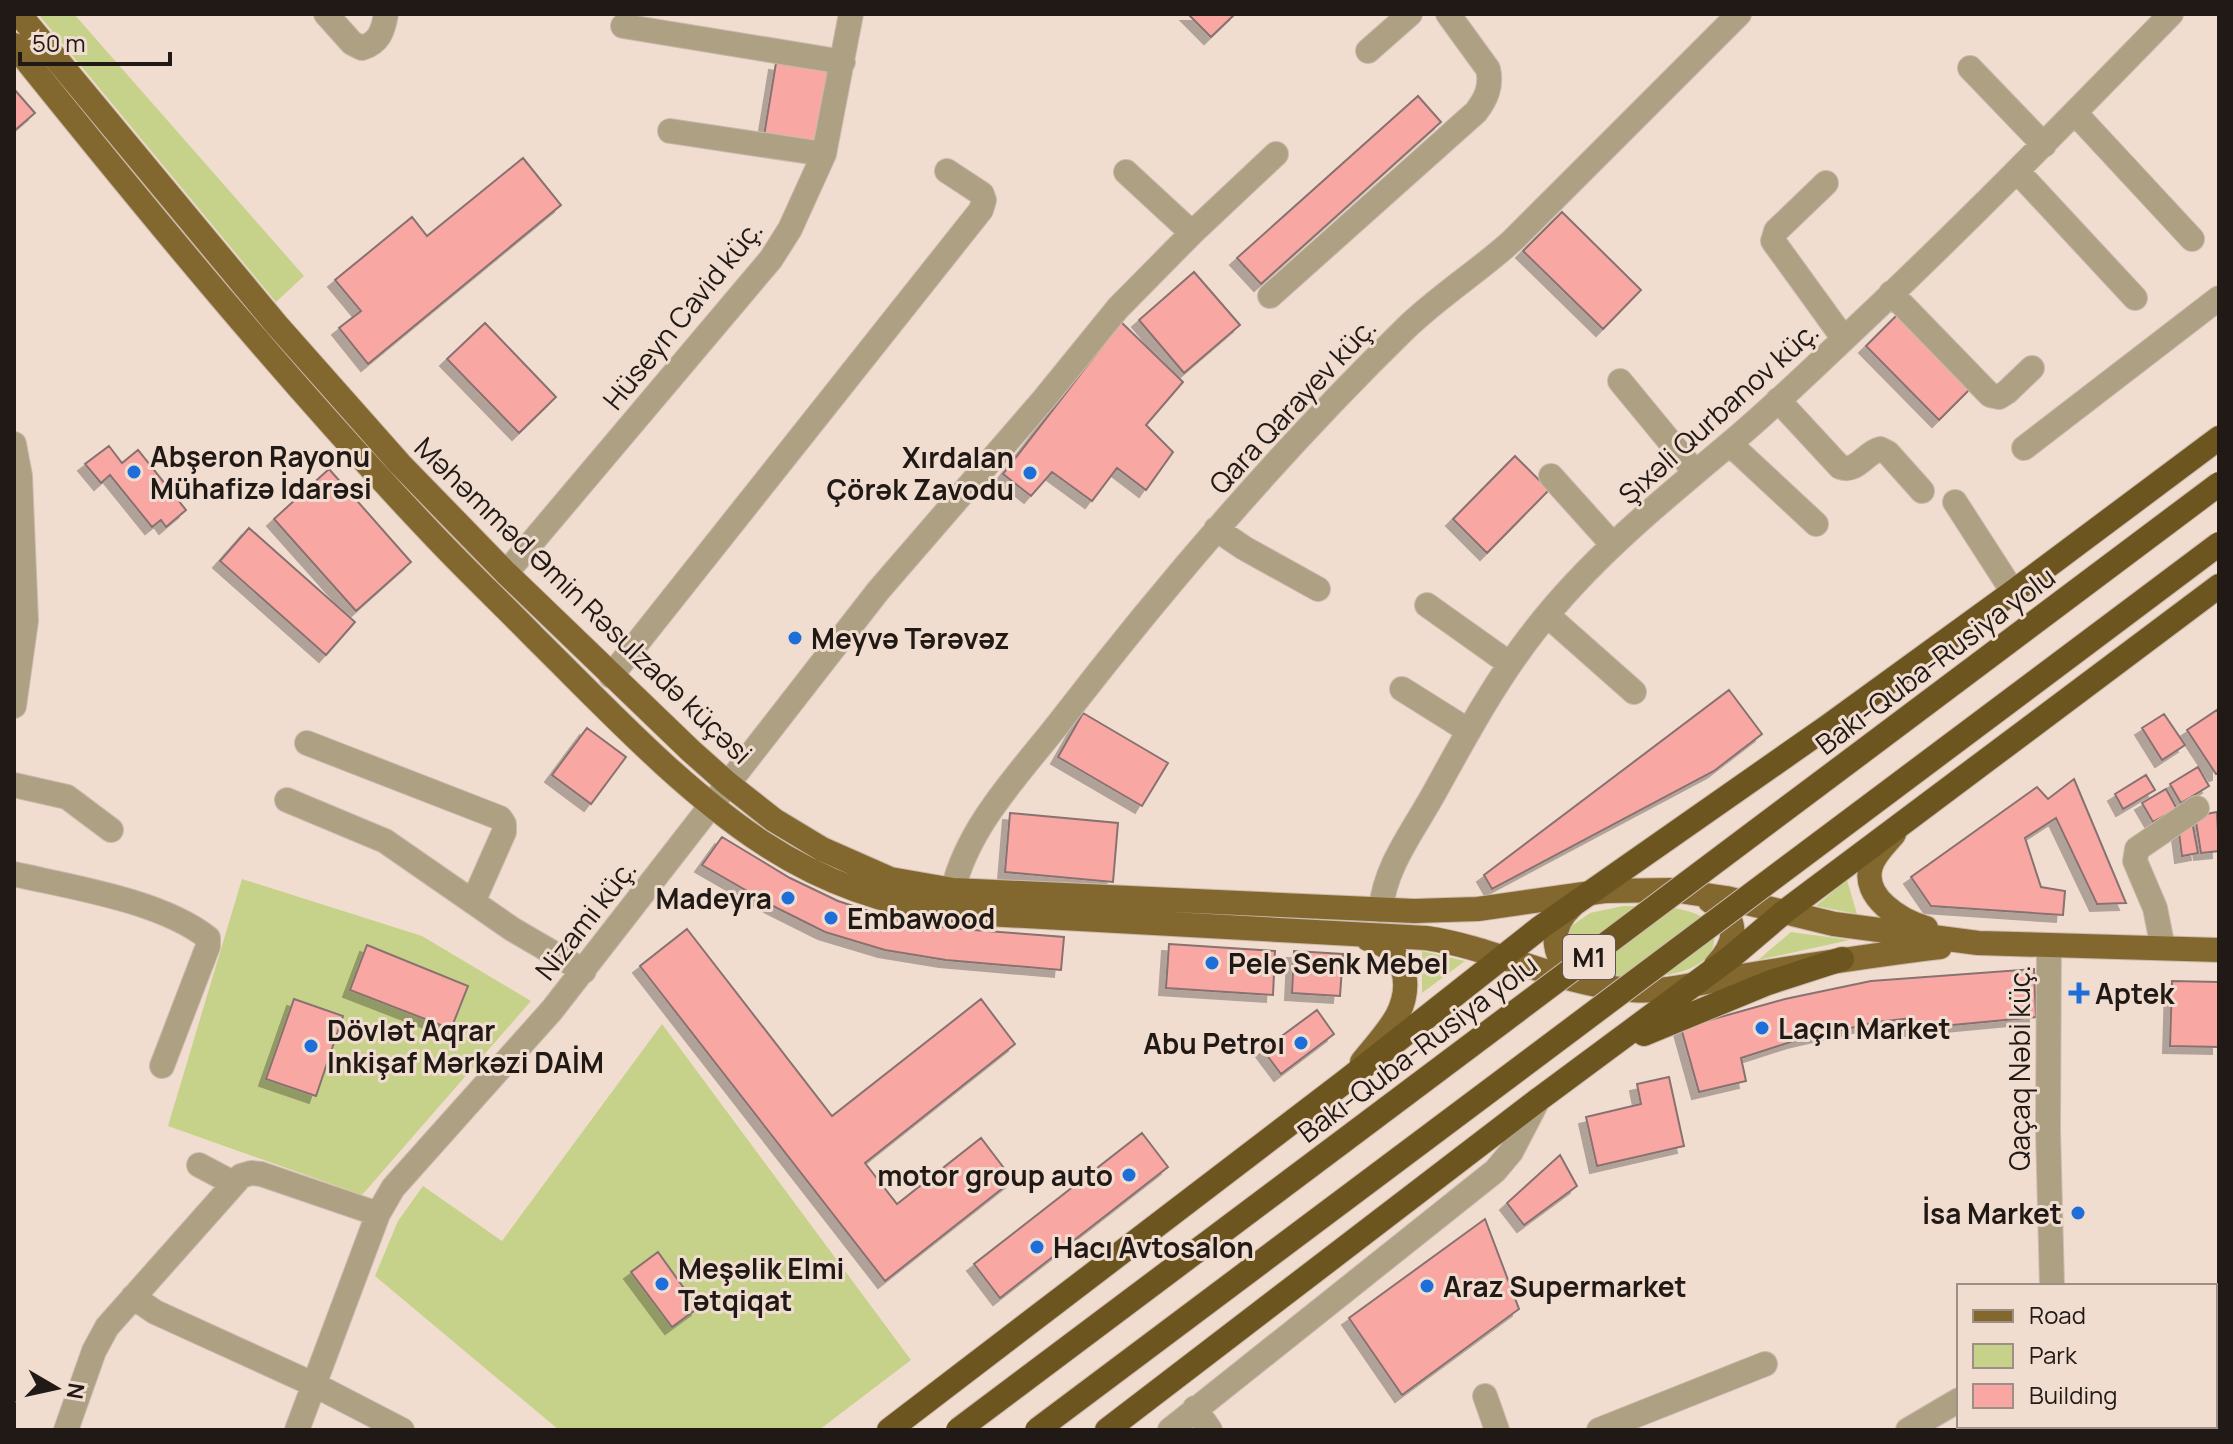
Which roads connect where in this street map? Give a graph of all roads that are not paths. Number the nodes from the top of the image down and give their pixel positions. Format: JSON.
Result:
{"nodes":[{"id":1,"x":19,"y":14,"type":"edge"},
{"id":2,"x":326,"y":14,"type":"edge"},
{"id":3,"x":386,"y":14,"type":"edge"},
{"id":4,"x":851,"y":14,"type":"edge"},
{"id":5,"x":1410,"y":14,"type":"edge"},
{"id":6,"x":1448,"y":14,"type":"edge"},
{"id":7,"x":1739,"y":14,"type":"edge"},
{"id":8,"x":2171,"y":14,"type":"edge"},
{"id":9,"x":623,"y":26,"type":"dead end"},
{"id":10,"x":14,"y":45,"type":"edge"},
{"id":11,"x":1368,"y":51,"type":"dead end"},
{"id":12,"x":843,"y":62,"type":"junction"},
{"id":13,"x":1970,"y":68,"type":"dead end"},
{"id":14,"x":2075,"y":113,"type":"junction"},
{"id":15,"x":670,"y":131,"type":"dead end"},
{"id":16,"x":2044,"y":145,"type":"junction"},
{"id":17,"x":824,"y":154,"type":"junction"},
{"id":18,"x":1276,"y":154,"type":"dead end"},
{"id":19,"x":947,"y":171,"type":"dead end"},
{"id":20,"x":2017,"y":171,"type":"junction"},
{"id":21,"x":1126,"y":172,"type":"dead end"},
{"id":22,"x":1826,"y":183,"type":"dead end"},
{"id":23,"x":1192,"y":233,"type":"junction"},
{"id":24,"x":2192,"y":239,"type":"dead end"},
{"id":25,"x":1891,"y":293,"type":"junction"},
{"id":26,"x":1270,"y":296,"type":"dead end"},
{"id":27,"x":2135,"y":298,"type":"dead end"},
{"id":28,"x":2219,"y":298,"type":"edge"},
{"id":29,"x":1844,"y":339,"type":"junction"},
{"id":30,"x":2032,"y":368,"type":"dead end"},
{"id":31,"x":1620,"y":381,"type":"dead end"},
{"id":32,"x":1778,"y":400,"type":"junction"},
{"id":33,"x":2219,"y":438,"type":"edge"},
{"id":34,"x":14,"y":444,"type":"edge"},
{"id":35,"x":1730,"y":444,"type":"junction"},
{"id":36,"x":2024,"y":448,"type":"dead end"},
{"id":37,"x":1695,"y":472,"type":"junction"},
{"id":38,"x":1551,"y":476,"type":"dead end"},
{"id":39,"x":2219,"y":484,"type":"edge"},
{"id":40,"x":1922,"y":491,"type":"dead end"},
{"id":41,"x":1955,"y":502,"type":"dead end"},
{"id":42,"x":1816,"y":524,"type":"dead end"},
{"id":43,"x":1216,"y":529,"type":"junction"},
{"id":44,"x":2219,"y":544,"type":"edge"},
{"id":45,"x":1613,"y":545,"type":"junction"},
{"id":46,"x":506,"y":573,"type":"junction"},
{"id":47,"x":2219,"y":586,"type":"edge"},
{"id":48,"x":1318,"y":589,"type":"dead end"},
{"id":49,"x":2013,"y":592,"type":"junction"},
{"id":50,"x":1427,"y":605,"type":"dead end"},
{"id":51,"x":1547,"y":615,"type":"junction"},
{"id":52,"x":1510,"y":664,"type":"junction"},
{"id":53,"x":18,"y":666,"type":"edge"},
{"id":54,"x":611,"y":676,"type":"junction"},
{"id":55,"x":1402,"y":689,"type":"dead end"},
{"id":56,"x":1634,"y":692,"type":"dead end"},
{"id":57,"x":14,"y":706,"type":"edge"},
{"id":58,"x":1469,"y":731,"type":"junction"},
{"id":59,"x":307,"y":743,"type":"dead end"},
{"id":60,"x":727,"y":783,"type":"junction"},
{"id":61,"x":14,"y":785,"type":"edge"},
{"id":62,"x":287,"y":800,"type":"dead end"},
{"id":63,"x":712,"y":804,"type":"junction"},
{"id":64,"x":2197,"y":808,"type":"dead end"},
{"id":65,"x":1906,"y":821,"type":"junction"},
{"id":66,"x":111,"y":830,"type":"dead end"},
{"id":67,"x":14,"y":874,"type":"edge"},
{"id":68,"x":953,"y":890,"type":"junction"},
{"id":69,"x":1672,"y":890,"type":"junction"},
{"id":70,"x":1586,"y":894,"type":"junction"},
{"id":71,"x":473,"y":902,"type":"junction"},
{"id":72,"x":1381,"y":910,"type":"junction"},
{"id":73,"x":1784,"y":912,"type":"junction"},
{"id":74,"x":1342,"y":932,"type":"junction"},
{"id":75,"x":1978,"y":943,"type":"junction"},
{"id":76,"x":2049,"y":945,"type":"junction"},
{"id":77,"x":2163,"y":948,"type":"junction"},
{"id":78,"x":2219,"y":950,"type":"edge"},
{"id":79,"x":1506,"y":957,"type":"junction"},
{"id":80,"x":1842,"y":959,"type":"junction"},
{"id":81,"x":584,"y":971,"type":"junction"},
{"id":82,"x":1696,"y":983,"type":"junction"},
{"id":83,"x":1597,"y":985,"type":"junction"},
{"id":84,"x":1596,"y":1059,"type":"junction"},
{"id":85,"x":162,"y":1066,"type":"dead end"},
{"id":86,"x":1347,"y":1080,"type":"junction"},
{"id":87,"x":1538,"y":1100,"type":"junction"},
{"id":88,"x":199,"y":1165,"type":"dead end"},
{"id":89,"x":233,"y":1183,"type":"junction"},
{"id":90,"x":378,"y":1214,"type":"junction"},
{"id":91,"x":2052,"y":1284,"type":"edge"},
{"id":92,"x":133,"y":1297,"type":"junction"},
{"id":93,"x":1765,"y":1364,"type":"dead end"},
{"id":94,"x":315,"y":1385,"type":"junction"},
{"id":95,"x":1485,"y":1396,"type":"dead end"},
{"id":96,"x":1957,"y":1401,"type":"edge"},
{"id":97,"x":1195,"y":1408,"type":"junction"},
{"id":98,"x":66,"y":1430,"type":"edge"},
{"id":99,"x":297,"y":1430,"type":"edge"},
{"id":100,"x":402,"y":1430,"type":"edge"},
{"id":101,"x":889,"y":1430,"type":"edge"},
{"id":102,"x":958,"y":1430,"type":"edge"},
{"id":103,"x":1037,"y":1430,"type":"edge"},
{"id":104,"x":1107,"y":1430,"type":"edge"},
{"id":105,"x":1170,"y":1430,"type":"edge"},
{"id":106,"x":1210,"y":1430,"type":"edge"},
{"id":107,"x":1497,"y":1430,"type":"edge"},
{"id":108,"x":1599,"y":1430,"type":"edge"},
{"id":109,"x":1908,"y":1430,"type":"edge"}],
"edges":[{"from":1,"to":46,"type":"main road","name":"Məhəmməd Əmin Rəsulzadə küçəsi"},
{"from":2,"to":3,"type":"street"},
{"from":4,"to":12,"type":"street","name":"Hüseyn Cavid küç."},
{"from":5,"to":11,"type":"street"},
{"from":6,"to":26,"type":"street"},
{"from":7,"to":43,"type":"street","name":"Qara Qarayev küç."},
{"from":8,"to":14,"type":"street","name":"Şıxəli Qurbanov küç."},
{"from":9,"to":12,"type":"street"},
{"from":10,"to":63,"type":"main road","name":"Məhəmməd Əmin Rəsulzadə küçəsi"},
{"from":12,"to":17,"type":"street","name":"Hüseyn Cavid küç."},
{"from":13,"to":16,"type":"street"},
{"from":14,"to":16,"type":"street","name":"Şıxəli Qurbanov küç."},
{"from":14,"to":24,"type":"street"},
{"from":15,"to":17,"type":"street"},
{"from":16,"to":20,"type":"street","name":"Şıxəli Qurbanov küç."},
{"from":17,"to":46,"type":"street","name":"Hüseyn Cavid küç."},
{"from":18,"to":23,"type":"street","name":"Nizami küç."},
{"from":19,"to":54,"type":"street"},
{"from":20,"to":25,"type":"street","name":"Şıxəli Qurbanov küç."},
{"from":20,"to":27,"type":"street"},
{"from":21,"to":23,"type":"street"},
{"from":22,"to":29,"type":"street"},
{"from":23,"to":60,"type":"street","name":"Nizami küç."},
{"from":25,"to":29,"type":"street","name":"Şıxəli Qurbanov küç."},
{"from":25,"to":30,"type":"street"},
{"from":28,"to":36,"type":"street"},
{"from":29,"to":32,"type":"street","name":"Şıxəli Qurbanov küç."},
{"from":31,"to":37,"type":"street"},
{"from":32,"to":35,"type":"street","name":"Şıxəli Qurbanov küç."},
{"from":32,"to":40,"type":"street"},
{"from":33,"to":49,"type":"highway"},
{"from":34,"to":53,"type":"street"},
{"from":35,"to":37,"type":"street","name":"Şıxəli Qurbanov küç."},
{"from":35,"to":42,"type":"street"},
{"from":37,"to":45,"type":"street","name":"Şıxəli Qurbanov küç."},
{"from":38,"to":45,"type":"street"},
{"from":39,"to":102,"type":"highway","name":"Bakı-Quba-Rusiya yolu","number":"M1","bridge":true},
{"from":41,"to":49,"type":"street"},
{"from":43,"to":48,"type":"street"},
{"from":43,"to":68,"type":"street","name":"Qara Qarayev küç."},
{"from":44,"to":103,"type":"highway","number":"M1","bridge":true},
{"from":45,"to":51,"type":"street","name":"Şıxəli Qurbanov küç."},
{"from":46,"to":54,"type":"main road","name":"Məhəmməd Əmin Rəsulzadə küçəsi"},
{"from":47,"to":65,"type":"highway"},
{"from":49,"to":70,"type":"highway"},
{"from":50,"to":52,"type":"street"},
{"from":51,"to":52,"type":"street","name":"Şıxəli Qurbanov küç."},
{"from":51,"to":56,"type":"street"},
{"from":52,"to":58,"type":"street","name":"Şıxəli Qurbanov küç."},
{"from":53,"to":57,"type":"street"},
{"from":54,"to":60,"type":"main road","name":"Məhəmməd Əmin Rəsulzadə küçəsi"},
{"from":55,"to":58,"type":"street"},
{"from":58,"to":72,"type":"street","name":"Şıxəli Qurbanov küç."},
{"from":59,"to":71,"type":"street"},
{"from":60,"to":63,"type":"street","name":"Nizami küç."},
{"from":60,"to":68,"type":"main road","name":"Məhəmməd Əmin Rəsulzadə küçəsi"},
{"from":61,"to":66,"type":"street"},
{"from":62,"to":71,"type":"street"},
{"from":63,"to":74,"type":"main road","name":"Məhəmməd Əmin Rəsulzadə küçəsi"},
{"from":63,"to":81,"type":"street","name":"Nizami küç."},
{"from":64,"to":77,"type":"street"},
{"from":65,"to":73,"type":"highway"},
{"from":65,"to":75,"type":"main road"},
{"from":67,"to":85,"type":"street"},
{"from":68,"to":72,"type":"main road","name":"Məhəmməd Əmin Rəsulzadə küçəsi"},
{"from":69,"to":70,"type":"main road"},
{"from":69,"to":73,"type":"main road"},
{"from":69,"to":82,"type":"main road"},
{"from":70,"to":72,"type":"main road","name":"Məhəmməd Əmin Rəsulzadə küçəsi"},
{"from":70,"to":79,"type":"highway"},
{"from":70,"to":83,"type":"main road"},
{"from":71,"to":81,"type":"street"},
{"from":73,"to":75,"type":"main road"},
{"from":73,"to":82,"type":"highway"},
{"from":74,"to":79,"type":"main road"},
{"from":74,"to":86,"type":"main road"},
{"from":75,"to":76,"type":"main road"},
{"from":75,"to":80,"type":"main road"},
{"from":76,"to":77,"type":"main road"},
{"from":76,"to":91,"type":"street","name":"Qaçaq Nəbi küç."},
{"from":77,"to":78,"type":"main road"},
{"from":79,"to":83,"type":"main road"},
{"from":79,"to":86,"type":"highway"},
{"from":80,"to":82,"type":"main road"},
{"from":80,"to":84,"type":"highway"},
{"from":81,"to":90,"type":"street","name":"Nizami küç."},
{"from":82,"to":83,"type":"main road"},
{"from":82,"to":84,"type":"highway"},
{"from":84,"to":87,"type":"highway"},
{"from":86,"to":101,"type":"highway"},
{"from":87,"to":97,"type":"street"},
{"from":87,"to":104,"type":"highway"},
{"from":88,"to":89,"type":"street"},
{"from":89,"to":90,"type":"street"},
{"from":89,"to":92,"type":"street"},
{"from":90,"to":94,"type":"street","name":"Nizami küç."},
{"from":92,"to":94,"type":"street"},
{"from":92,"to":98,"type":"street"},
{"from":93,"to":108,"type":"street"},
{"from":94,"to":99,"type":"street","name":"Nizami küç."},
{"from":94,"to":100,"type":"street"},
{"from":95,"to":107,"type":"street"},
{"from":96,"to":109,"type":"street"},
{"from":97,"to":105,"type":"street"},
{"from":97,"to":106,"type":"street"}]}
